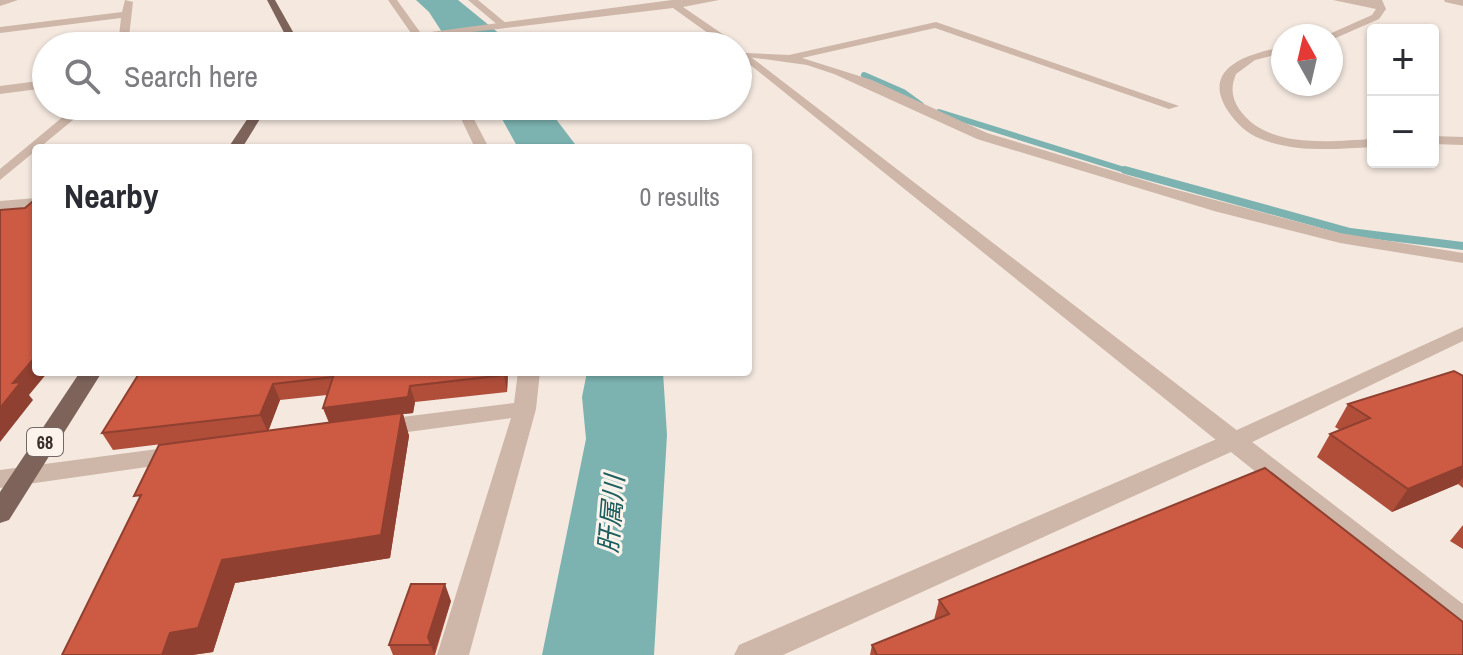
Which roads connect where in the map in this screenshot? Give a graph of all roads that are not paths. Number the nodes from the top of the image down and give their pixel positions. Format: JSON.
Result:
{"nodes":[{"id":1,"x":14,"y":0,"type":"edge"},
{"id":2,"x":128,"y":0,"type":"edge"},
{"id":3,"x":271,"y":0,"type":"edge"},
{"id":4,"x":392,"y":0,"type":"edge"},
{"id":5,"x":472,"y":0,"type":"edge"},
{"id":6,"x":664,"y":0,"type":"edge"},
{"id":7,"x":715,"y":0,"type":"edge"},
{"id":8,"x":1337,"y":0,"type":"edge"},
{"id":9,"x":1448,"y":0,"type":"edge"},
{"id":10,"x":0,"y":3,"type":"edge"},
{"id":11,"x":1379,"y":3,"type":"edge"},
{"id":12,"x":1463,"y":3,"type":"edge"},
{"id":13,"x":676,"y":5,"type":"junction"},
{"id":14,"x":127,"y":14,"type":"junction"},
{"id":15,"x":497,"y":25,"type":"junction"},
{"id":16,"x":0,"y":30,"type":"edge"},
{"id":17,"x":125,"y":32,"type":"edge"},
{"id":18,"x":288,"y":32,"type":"edge"},
{"id":19,"x":417,"y":32,"type":"edge"},
{"id":20,"x":436,"y":32,"type":"edge"},
{"id":21,"x":713,"y":32,"type":"edge"},
{"id":22,"x":1343,"y":32,"type":"edge"},
{"id":23,"x":752,"y":53,"type":"edge"},
{"id":24,"x":1271,"y":54,"type":"edge"},
{"id":25,"x":786,"y":58,"type":"junction"},
{"id":26,"x":752,"y":61,"type":"edge"},
{"id":27,"x":32,"y":86,"type":"edge"},
{"id":28,"x":0,"y":90,"type":"edge"},
{"id":29,"x":1173,"y":106,"type":"dead end"},
{"id":30,"x":67,"y":120,"type":"edge"},
{"id":31,"x":253,"y":120,"type":"edge"},
{"id":32,"x":468,"y":120,"type":"edge"},
{"id":33,"x":1439,"y":140,"type":"edge"},
{"id":34,"x":1463,"y":141,"type":"edge"},
{"id":35,"x":1367,"y":143,"type":"edge"},
{"id":36,"x":38,"y":144,"type":"edge"},
{"id":37,"x":238,"y":144,"type":"edge"},
{"id":38,"x":480,"y":144,"type":"edge"},
{"id":39,"x":32,"y":149,"type":"edge"},
{"id":40,"x":0,"y":176,"type":"edge"},
{"id":41,"x":32,"y":203,"type":"edge"},
{"id":42,"x":0,"y":206,"type":"edge"},
{"id":43,"x":1463,"y":258,"type":"edge"},
{"id":44,"x":1463,"y":333,"type":"edge"},
{"id":45,"x":88,"y":376,"type":"edge"},
{"id":46,"x":529,"y":376,"type":"edge"},
{"id":47,"x":525,"y":409,"type":"junction"},
{"id":48,"x":353,"y":432,"type":"edge"},
{"id":49,"x":1234,"y":441,"type":"junction"},
{"id":50,"x":196,"y":453,"type":"edge"},
{"id":51,"x":12,"y":477,"type":"edge"},
{"id":52,"x":0,"y":513,"type":"edge"},
{"id":53,"x":1463,"y":621,"type":"edge"},
{"id":54,"x":453,"y":655,"type":"edge"},
{"id":55,"x":750,"y":655,"type":"edge"}],
"edges":[{"from":1,"to":10,"type":"street"},
{"from":2,"to":14,"type":"street"},
{"from":3,"to":18,"type":"main road"},
{"from":4,"to":19,"type":"street"},
{"from":5,"to":15,"type":"street"},
{"from":6,"to":13,"type":"street"},
{"from":7,"to":13,"type":"street"},
{"from":8,"to":11,"type":"street"},
{"from":9,"to":12,"type":"street"},
{"from":11,"to":22,"type":"street"},
{"from":13,"to":15,"type":"street"},
{"from":13,"to":21,"type":"street"},
{"from":14,"to":16,"type":"street"},
{"from":14,"to":17,"type":"street"},
{"from":15,"to":20,"type":"street"},
{"from":23,"to":25,"type":"street"},
{"from":24,"to":35,"type":"street"},
{"from":25,"to":29,"type":"street"},
{"from":25,"to":43,"type":"street"},
{"from":26,"to":49,"type":"street"},
{"from":27,"to":28,"type":"street"},
{"from":30,"to":36,"type":"street"},
{"from":31,"to":37,"type":"main road"},
{"from":32,"to":38,"type":"street"},
{"from":33,"to":34,"type":"street"},
{"from":39,"to":40,"type":"street"},
{"from":41,"to":42,"type":"street"},
{"from":44,"to":49,"type":"street"},
{"from":45,"to":51,"type":"main road","number":"68"},
{"from":46,"to":47,"type":"street"},
{"from":47,"to":48,"type":"street"},
{"from":47,"to":54,"type":"street"},
{"from":49,"to":53,"type":"street"},
{"from":49,"to":55,"type":"street"},
{"from":50,"to":51,"type":"street"},
{"from":51,"to":52,"type":"main road","number":"68"}]}
